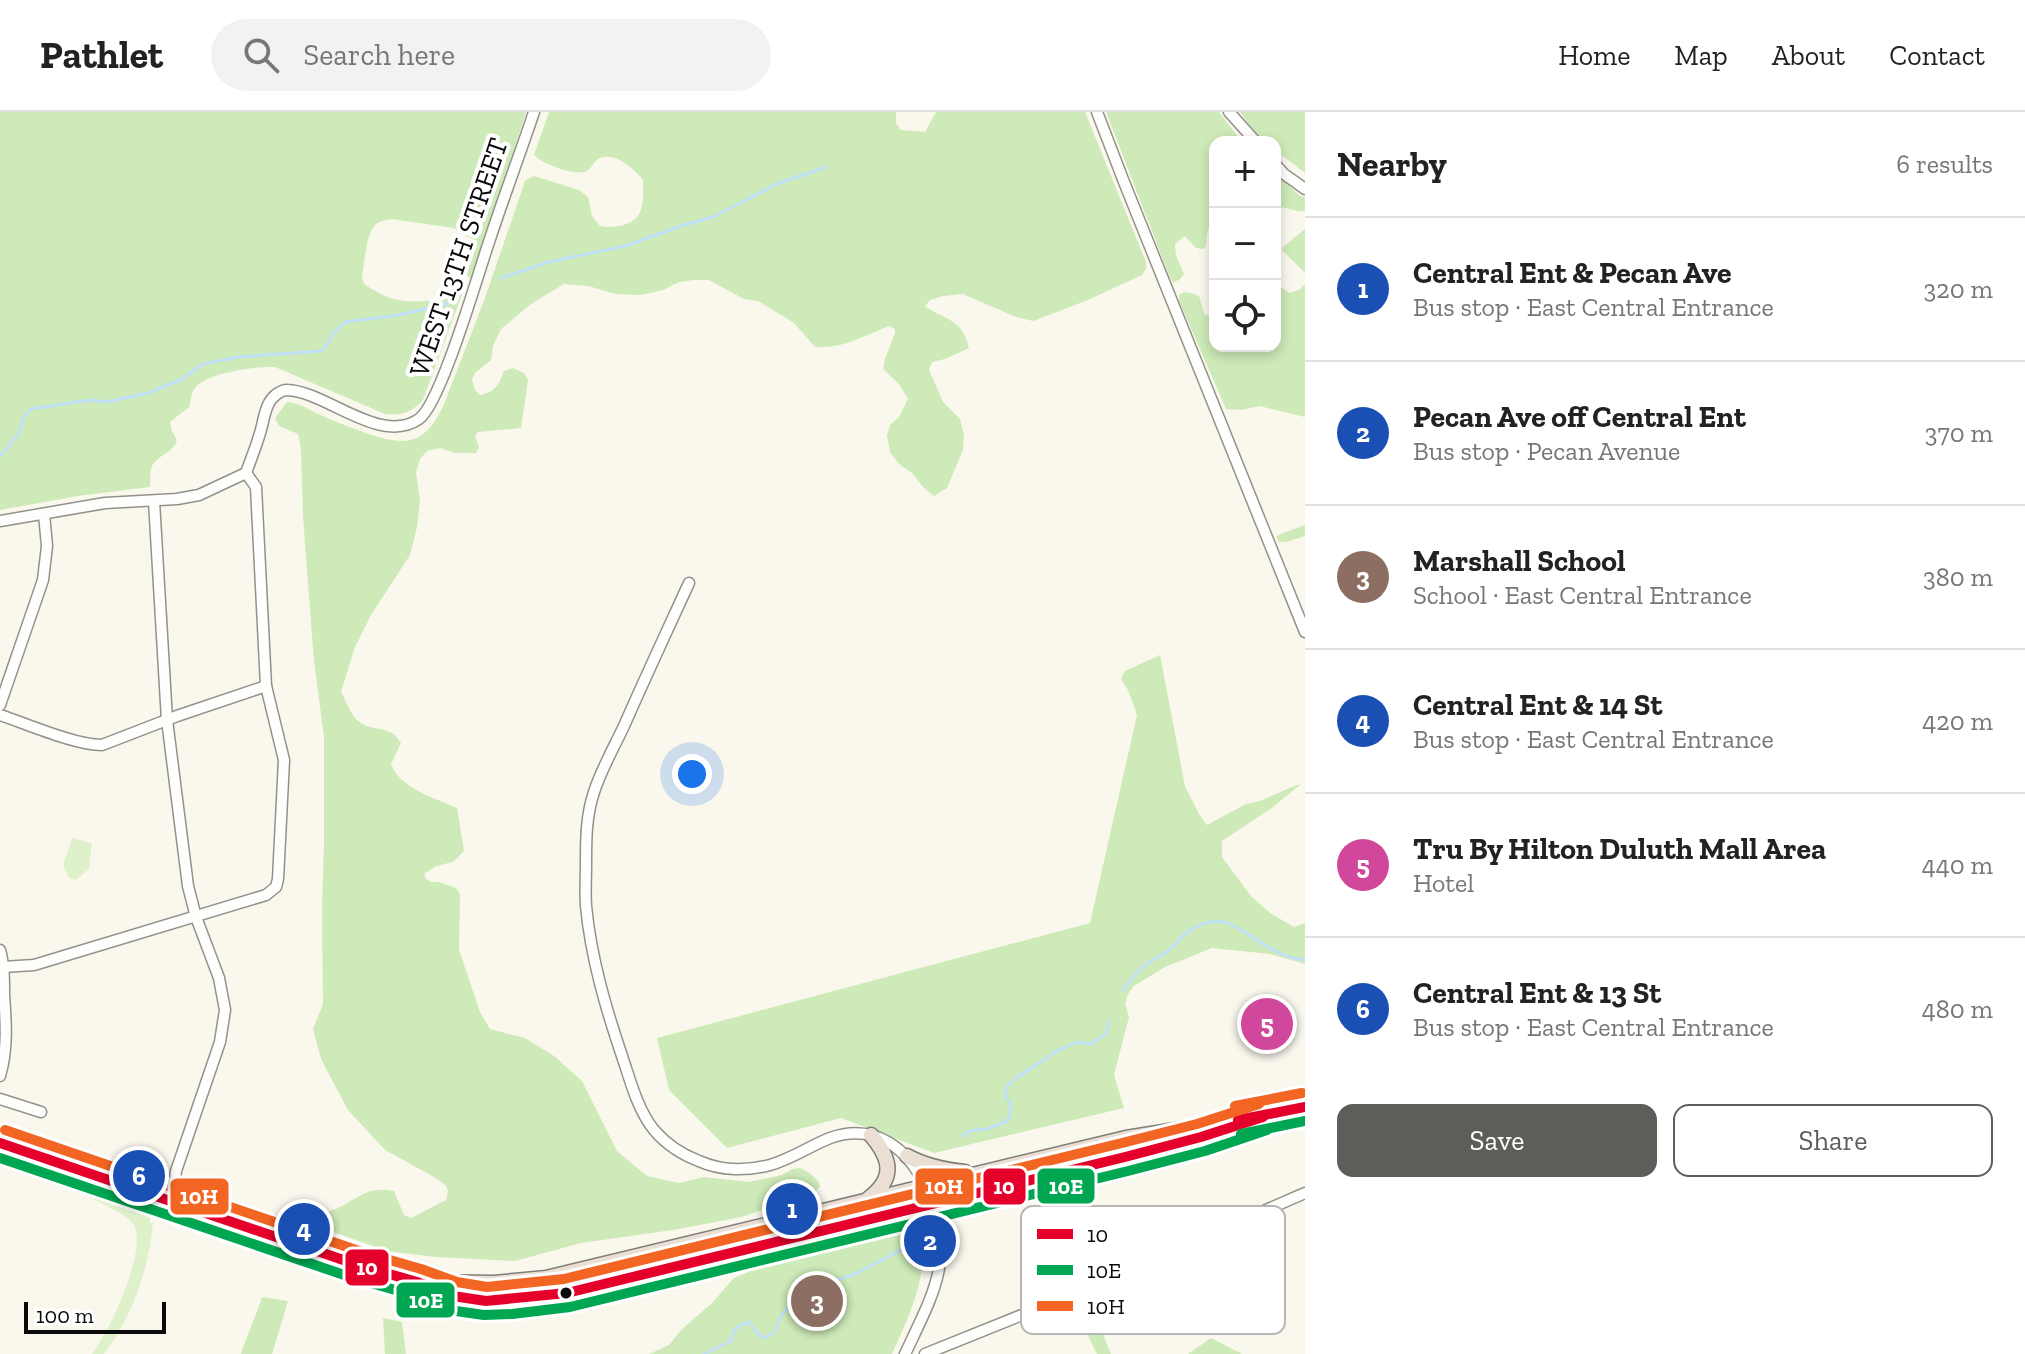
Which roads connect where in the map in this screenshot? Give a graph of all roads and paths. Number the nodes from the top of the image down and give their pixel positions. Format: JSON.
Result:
{"nodes":[{"id":1,"x":534,"y":112,"type":"edge"},
{"id":2,"x":1097,"y":112,"type":"edge"},
{"id":3,"x":1229,"y":112,"type":"edge"},
{"id":4,"x":1251,"y":136,"type":"edge"},
{"id":5,"x":1281,"y":171,"type":"edge"},
{"id":6,"x":1305,"y":189,"type":"edge"},
{"id":7,"x":246,"y":473,"type":"junction"},
{"id":8,"x":154,"y":501,"type":"junction"},
{"id":9,"x":44,"y":514,"type":"junction"},
{"id":10,"x":0,"y":521,"type":"edge"},
{"id":11,"x":689,"y":583,"type":"dead end"},
{"id":12,"x":1305,"y":632,"type":"edge"},
{"id":13,"x":266,"y":686,"type":"junction"},
{"id":14,"x":0,"y":705,"type":"edge"},
{"id":15,"x":0,"y":715,"type":"edge"},
{"id":16,"x":167,"y":720,"type":"junction"},
{"id":17,"x":196,"y":917,"type":"junction"},
{"id":18,"x":0,"y":950,"type":"edge"},
{"id":19,"x":3,"y":967,"type":"junction"},
{"id":20,"x":0,"y":1076,"type":"edge"},
{"id":21,"x":0,"y":1099,"type":"edge"},
{"id":22,"x":1305,"y":1107,"type":"edge"},
{"id":23,"x":41,"y":1112,"type":"dead end"},
{"id":24,"x":1263,"y":1117,"type":"junction"},
{"id":25,"x":871,"y":1135,"type":"junction"},
{"id":26,"x":0,"y":1143,"type":"edge"},
{"id":27,"x":907,"y":1156,"type":"junction"},
{"id":28,"x":176,"y":1171,"type":"junction"},
{"id":29,"x":978,"y":1173,"type":"junction"},
{"id":30,"x":925,"y":1186,"type":"junction"},
{"id":31,"x":1305,"y":1193,"type":"edge"},
{"id":32,"x":155,"y":1196,"type":"junction"},
{"id":33,"x":866,"y":1200,"type":"junction"},
{"id":34,"x":172,"y":1202,"type":"junction"},
{"id":35,"x":933,"y":1204,"type":"junction"},
{"id":36,"x":1275,"y":1206,"type":"edge"},
{"id":37,"x":417,"y":1282,"type":"junction"},
{"id":38,"x":1021,"y":1315,"type":"edge"},
{"id":39,"x":905,"y":1354,"type":"edge"},
{"id":40,"x":925,"y":1354,"type":"edge"}],
"edges":[{"from":1,"to":7,"type":"street","name":"WEST 13TH STREET"},
{"from":2,"to":12,"type":"street"},
{"from":3,"to":4,"type":"street"},
{"from":5,"to":6,"type":"street"},
{"from":7,"to":8,"type":"street"},
{"from":7,"to":13,"type":"street"},
{"from":8,"to":9,"type":"street"},
{"from":8,"to":16,"type":"street"},
{"from":9,"to":10,"type":"street"},
{"from":9,"to":14,"type":"street"},
{"from":11,"to":25,"type":"street"},
{"from":13,"to":16,"type":"street"},
{"from":13,"to":17,"type":"street"},
{"from":15,"to":16,"type":"street"},
{"from":16,"to":17,"type":"street"},
{"from":17,"to":19,"type":"street"},
{"from":17,"to":28,"type":"street"},
{"from":18,"to":19,"type":"street"},
{"from":19,"to":20,"type":"street"},
{"from":21,"to":23,"type":"street"},
{"from":22,"to":24,"type":"highway"},
{"from":24,"to":29,"type":"highway"},
{"from":24,"to":35,"type":"highway"},
{"from":25,"to":27,"type":"street"},
{"from":25,"to":33,"type":"highway"},
{"from":26,"to":32,"type":"highway"},
{"from":27,"to":29,"type":"highway"},
{"from":27,"to":30,"type":"street"},
{"from":28,"to":32,"type":"street"},
{"from":28,"to":34,"type":"street"},
{"from":29,"to":30,"type":"highway"},
{"from":30,"to":33,"type":"highway"},
{"from":30,"to":35,"type":"street"},
{"from":31,"to":36,"type":"street"},
{"from":32,"to":34,"type":"highway"},
{"from":33,"to":37,"type":"highway"},
{"from":34,"to":37,"type":"highway"},
{"from":35,"to":37,"type":"highway"},
{"from":35,"to":39,"type":"street"},
{"from":38,"to":40,"type":"street"}]}
